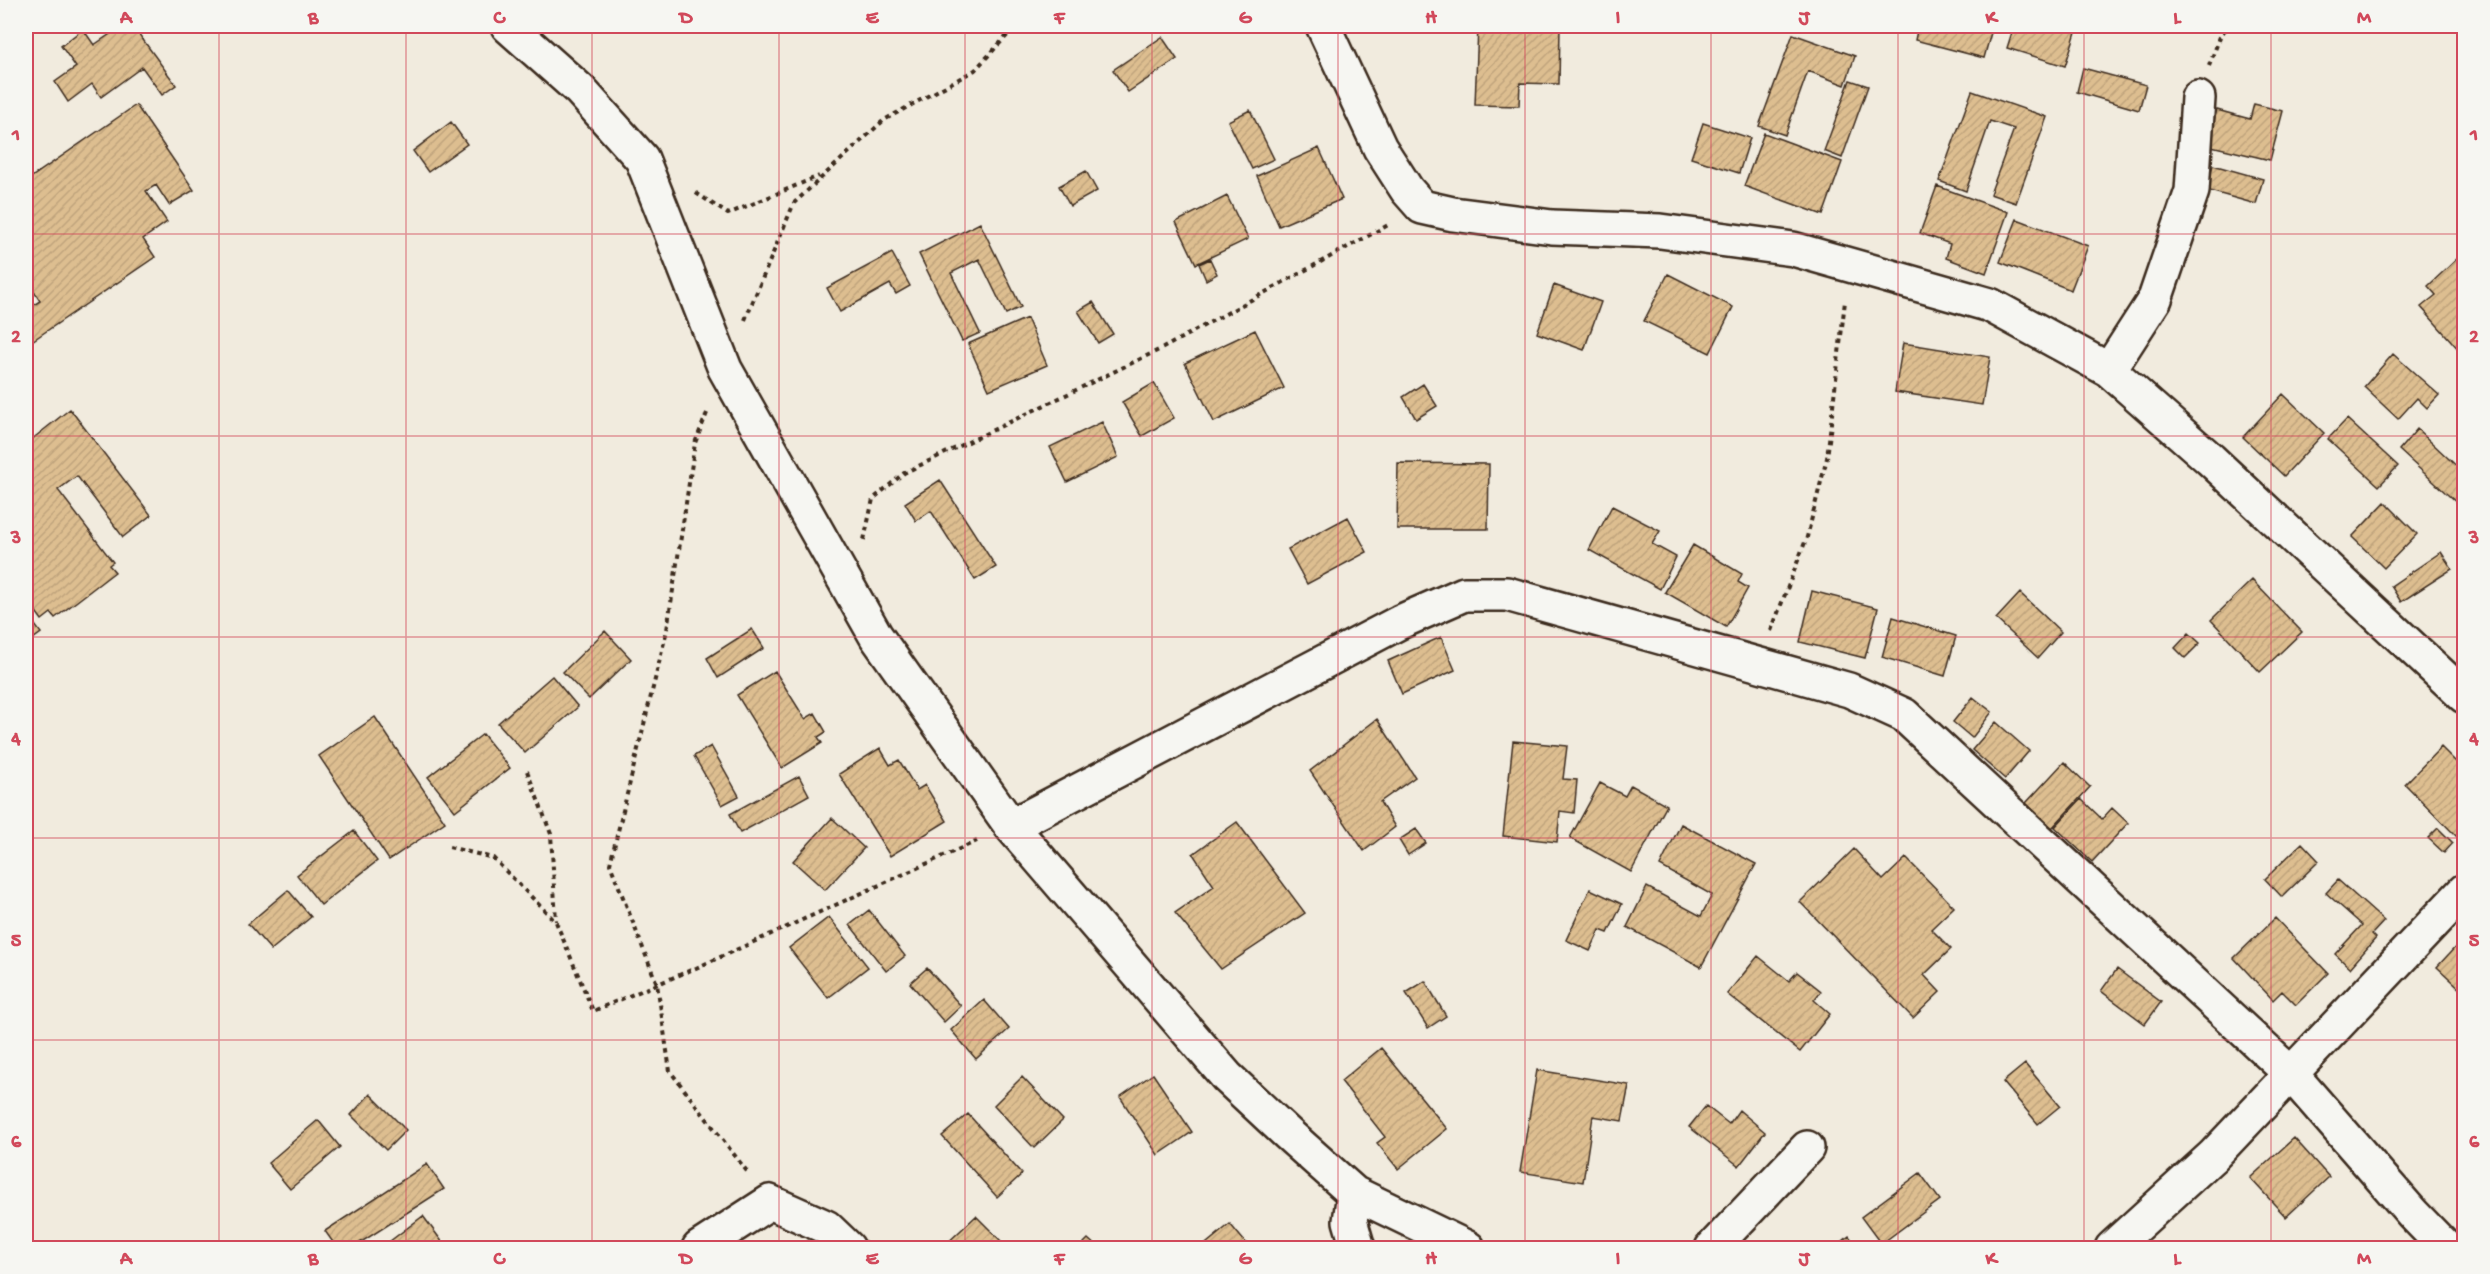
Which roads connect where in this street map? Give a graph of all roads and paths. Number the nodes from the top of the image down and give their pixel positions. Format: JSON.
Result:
{"nodes":[{"id":1,"x":508,"y":26,"type":"edge"},
{"id":2,"x":1016,"y":26,"type":"edge"},
{"id":3,"x":1323,"y":26,"type":"edge"},
{"id":4,"x":2229,"y":26,"type":"edge"},
{"id":5,"x":2198,"y":98,"type":"joint"},
{"id":6,"x":823,"y":175,"type":"junction"},
{"id":7,"x":690,"y":189,"type":"dead end"},
{"id":8,"x":1422,"y":207,"type":"junction"},
{"id":9,"x":1849,"y":264,"type":"junction"},
{"id":10,"x":725,"y":369,"type":"junction"},
{"id":11,"x":2109,"y":370,"type":"junction"},
{"id":12,"x":864,"y":545,"type":"dead end"},
{"id":13,"x":1759,"y":664,"type":"junction"},
{"id":14,"x":2464,"y":696,"type":"edge"},
{"id":15,"x":527,"y":771,"type":"dead end"},
{"id":16,"x":1011,"y":826,"type":"junction"},
{"id":17,"x":449,"y":847,"type":"dead end"},
{"id":18,"x":2464,"y":891,"type":"edge"},
{"id":19,"x":556,"y":922,"type":"junction"},
{"id":20,"x":657,"y":984,"type":"junction"},
{"id":21,"x":2291,"y":1074,"type":"junction"},
{"id":22,"x":1807,"y":1148,"type":"dead end"},
{"id":23,"x":1354,"y":1192,"type":"junction"},
{"id":24,"x":770,"y":1202,"type":"junction"},
{"id":25,"x":699,"y":1248,"type":"edge"},
{"id":26,"x":848,"y":1248,"type":"edge"},
{"id":27,"x":1358,"y":1248,"type":"edge"},
{"id":28,"x":1468,"y":1248,"type":"edge"},
{"id":29,"x":1712,"y":1248,"type":"edge"},
{"id":30,"x":2112,"y":1248,"type":"edge"},
{"id":31,"x":2446,"y":1248,"type":"edge"}],
"edges":[{"from":1,"to":10,"type":"street"},
{"from":2,"to":6,"type":"path"},
{"from":3,"to":8,"type":"street"},
{"from":4,"to":5,"type":"path"},
{"from":5,"to":11,"type":"street"},
{"from":6,"to":7,"type":"path"},
{"from":6,"to":10,"type":"path"},
{"from":8,"to":9,"type":"street"},
{"from":8,"to":12,"type":"path"},
{"from":9,"to":11,"type":"street"},
{"from":9,"to":13,"type":"path"},
{"from":10,"to":16,"type":"street"},
{"from":10,"to":20,"type":"path"},
{"from":11,"to":14,"type":"street"},
{"from":13,"to":16,"type":"street"},
{"from":13,"to":21,"type":"street"},
{"from":15,"to":19,"type":"path"},
{"from":16,"to":20,"type":"path"},
{"from":16,"to":23,"type":"street"},
{"from":17,"to":19,"type":"path"},
{"from":18,"to":21,"type":"street"},
{"from":19,"to":20,"type":"path"},
{"from":20,"to":24,"type":"path"},
{"from":21,"to":30,"type":"street"},
{"from":21,"to":31,"type":"street"},
{"from":22,"to":29,"type":"street"},
{"from":23,"to":27,"type":"street"},
{"from":23,"to":28,"type":"street"},
{"from":24,"to":25,"type":"street"},
{"from":24,"to":26,"type":"street"}]}
